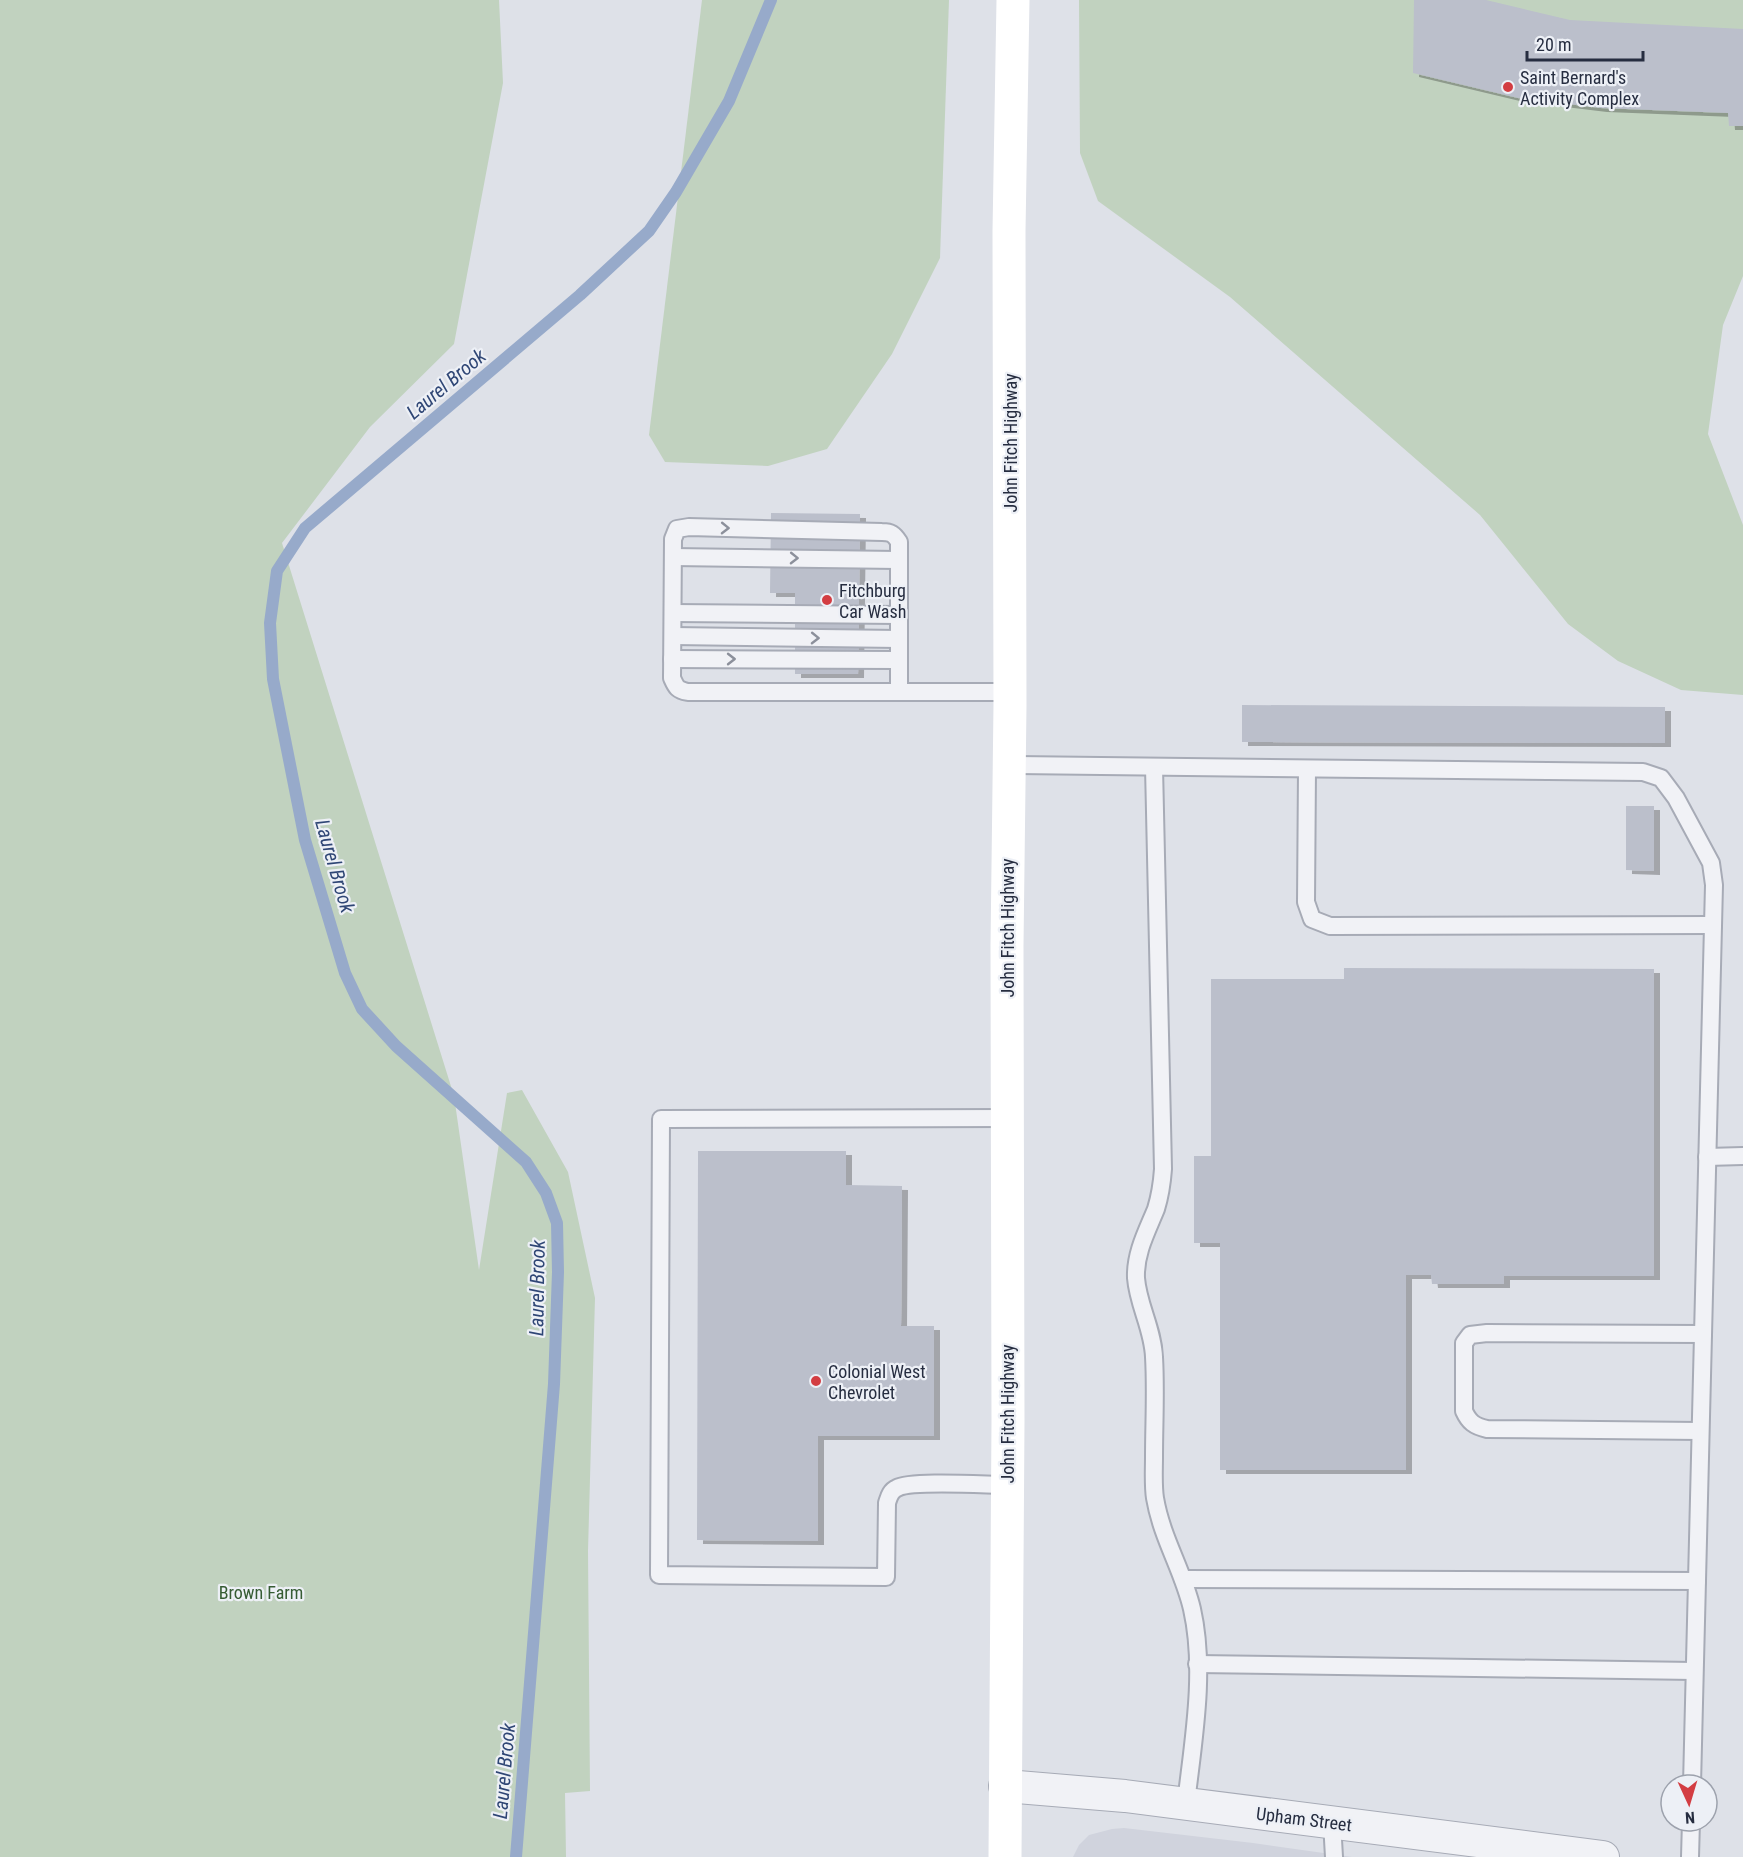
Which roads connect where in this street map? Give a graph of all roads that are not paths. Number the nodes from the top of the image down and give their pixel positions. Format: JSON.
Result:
{"nodes":[{"id":1,"x":1013,"y":0,"type":"edge"},
{"id":2,"x":898,"y":554,"type":"junction"},
{"id":3,"x":673,"y":557,"type":"junction"},
{"id":4,"x":673,"y":613,"type":"junction"},
{"id":5,"x":898,"y":615,"type":"junction"},
{"id":6,"x":673,"y":636,"type":"junction"},
{"id":7,"x":899,"y":639,"type":"junction"},
{"id":8,"x":672,"y":659,"type":"junction"},
{"id":9,"x":899,"y":660,"type":"junction"},
{"id":10,"x":899,"y":692,"type":"junction"},
{"id":11,"x":1010,"y":692,"type":"junction"},
{"id":12,"x":1009,"y":765,"type":"junction"},
{"id":13,"x":1154,"y":767,"type":"junction"},
{"id":14,"x":1307,"y":770,"type":"junction"},
{"id":15,"x":1713,"y":925,"type":"junction"},
{"id":16,"x":1007,"y":1118,"type":"junction"},
{"id":17,"x":1707,"y":1156,"type":"junction"},
{"id":18,"x":1743,"y":1156,"type":"edge"},
{"id":19,"x":1703,"y":1334,"type":"junction"},
{"id":20,"x":1701,"y":1431,"type":"junction"},
{"id":21,"x":1007,"y":1485,"type":"junction"},
{"id":22,"x":1183,"y":1579,"type":"junction"},
{"id":23,"x":1697,"y":1581,"type":"junction"},
{"id":24,"x":1197,"y":1664,"type":"junction"},
{"id":25,"x":1695,"y":1671,"type":"junction"},
{"id":26,"x":1692,"y":1773,"type":"edge"},
{"id":27,"x":1005,"y":1786,"type":"junction"},
{"id":28,"x":1186,"y":1803,"type":"junction"},
{"id":29,"x":1332,"y":1822,"type":"junction"},
{"id":30,"x":1691,"y":1833,"type":"edge"},
{"id":31,"x":1005,"y":1857,"type":"edge"},
{"id":32,"x":1334,"y":1857,"type":"edge"},
{"id":33,"x":1603,"y":1857,"type":"edge"},
{"id":34,"x":1690,"y":1857,"type":"edge"}],
"edges":[{"from":1,"to":11,"type":"main road","name":"John Fitch Highway"},
{"from":3,"to":2,"type":"lane","one_way":true},
{"from":3,"to":2,"type":"lane","one_way":true},
{"from":2,"to":5,"type":"lane"},
{"from":3,"to":4,"type":"lane"},
{"from":4,"to":5,"type":"lane"},
{"from":4,"to":6,"type":"lane"},
{"from":5,"to":7,"type":"lane"},
{"from":6,"to":7,"type":"lane","one_way":true},
{"from":6,"to":8,"type":"lane"},
{"from":7,"to":9,"type":"lane"},
{"from":8,"to":9,"type":"lane","one_way":true},
{"from":8,"to":10,"type":"lane"},
{"from":9,"to":10,"type":"lane"},
{"from":10,"to":11,"type":"lane"},
{"from":11,"to":12,"type":"main road","name":"John Fitch Highway"},
{"from":12,"to":13,"type":"lane"},
{"from":12,"to":16,"type":"main road","name":"John Fitch Highway"},
{"from":13,"to":14,"type":"lane"},
{"from":13,"to":22,"type":"lane"},
{"from":14,"to":15,"type":"lane"},
{"from":14,"to":15,"type":"lane"},
{"from":15,"to":17,"type":"lane"},
{"from":16,"to":21,"type":"main road","name":"John Fitch Highway"},
{"from":16,"to":21,"type":"lane"},
{"from":17,"to":18,"type":"lane"},
{"from":17,"to":19,"type":"lane"},
{"from":19,"to":20,"type":"lane"},
{"from":19,"to":20,"type":"lane"},
{"from":20,"to":23,"type":"lane"},
{"from":21,"to":27,"type":"main road","name":"John Fitch Highway"},
{"from":22,"to":23,"type":"lane"},
{"from":22,"to":24,"type":"lane"},
{"from":23,"to":25,"type":"lane"},
{"from":24,"to":25,"type":"lane"},
{"from":24,"to":28,"type":"lane"},
{"from":25,"to":26,"type":"lane"},
{"from":27,"to":28,"type":"street","name":"Upham Street"},
{"from":27,"to":31,"type":"main road","name":"John Fitch Highway"},
{"from":28,"to":29,"type":"street","name":"Upham Street"},
{"from":29,"to":32,"type":"lane"},
{"from":29,"to":33,"type":"street","name":"Upham Street"},
{"from":30,"to":34,"type":"lane"}]}
